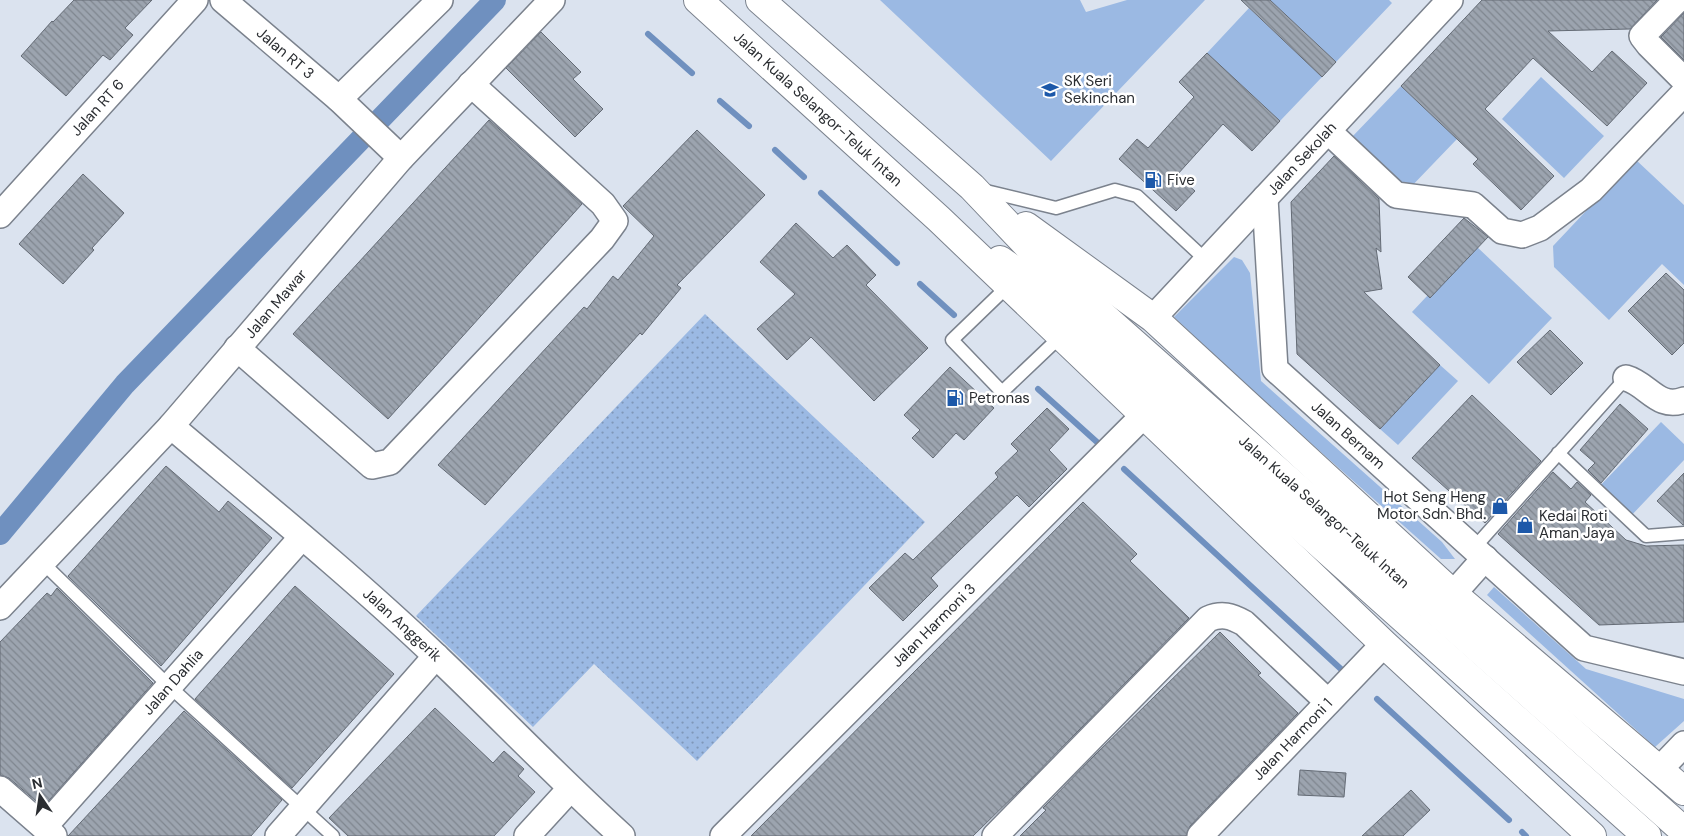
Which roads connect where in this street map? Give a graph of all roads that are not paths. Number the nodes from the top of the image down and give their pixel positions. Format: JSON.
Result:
{"nodes":[{"id":1,"x":195,"y":0,"type":"edge"},
{"id":2,"x":223,"y":0,"type":"edge"},
{"id":3,"x":440,"y":0,"type":"edge"},
{"id":4,"x":552,"y":0,"type":"edge"},
{"id":5,"x":698,"y":0,"type":"edge"},
{"id":6,"x":760,"y":0,"type":"edge"},
{"id":7,"x":1450,"y":0,"type":"edge"},
{"id":8,"x":1677,"y":0,"type":"edge"},
{"id":9,"x":1684,"y":80,"type":"edge"},
{"id":10,"x":471,"y":84,"type":"junction"},
{"id":11,"x":1684,"y":94,"type":"edge"},
{"id":12,"x":344,"y":104,"type":"junction"},
{"id":13,"x":1328,"y":131,"type":"junction"},
{"id":14,"x":401,"y":158,"type":"junction"},
{"id":15,"x":972,"y":187,"type":"junction"},
{"id":16,"x":1265,"y":198,"type":"junction"},
{"id":17,"x":0,"y":215,"type":"edge"},
{"id":18,"x":939,"y":218,"type":"junction"},
{"id":19,"x":1207,"y":261,"type":"junction"},
{"id":20,"x":1008,"y":286,"type":"junction"},
{"id":21,"x":1153,"y":318,"type":"junction"},
{"id":22,"x":1061,"y":336,"type":"junction"},
{"id":23,"x":237,"y":348,"type":"junction"},
{"id":24,"x":1626,"y":378,"type":"joint"},
{"id":25,"x":1684,"y":400,"type":"edge"},
{"id":26,"x":1157,"y":412,"type":"junction"},
{"id":27,"x":171,"y":426,"type":"junction"},
{"id":28,"x":1558,"y":453,"type":"junction"},
{"id":29,"x":1684,"y":533,"type":"edge"},
{"id":30,"x":302,"y":537,"type":"junction"},
{"id":31,"x":1479,"y":553,"type":"junction"},
{"id":32,"x":42,"y":562,"type":"junction"},
{"id":33,"x":1453,"y":594,"type":"junction"},
{"id":34,"x":0,"y":606,"type":"edge"},
{"id":35,"x":1384,"y":644,"type":"junction"},
{"id":36,"x":436,"y":656,"type":"junction"},
{"id":37,"x":1684,"y":672,"type":"edge"},
{"id":38,"x":170,"y":686,"type":"junction"},
{"id":39,"x":1328,"y":702,"type":"junction"},
{"id":40,"x":1684,"y":744,"type":"edge"},
{"id":41,"x":1660,"y":769,"type":"junction"},
{"id":42,"x":0,"y":789,"type":"edge"},
{"id":43,"x":570,"y":789,"type":"junction"},
{"id":44,"x":1684,"y":791,"type":"edge"},
{"id":45,"x":303,"y":808,"type":"junction"},
{"id":46,"x":1684,"y":830,"type":"edge"},
{"id":47,"x":49,"y":831,"type":"edge"},
{"id":48,"x":278,"y":836,"type":"edge"},
{"id":49,"x":333,"y":836,"type":"edge"},
{"id":50,"x":526,"y":836,"type":"edge"},
{"id":51,"x":622,"y":836,"type":"edge"},
{"id":52,"x":723,"y":836,"type":"edge"},
{"id":53,"x":995,"y":836,"type":"edge"},
{"id":54,"x":1200,"y":836,"type":"edge"},
{"id":55,"x":1592,"y":836,"type":"edge"},
{"id":56,"x":1647,"y":836,"type":"edge"}],
"edges":[{"from":1,"to":17,"type":"street","name":"Jalan RT 6"},
{"from":2,"to":12,"type":"street","name":"Jalan RT 3"},
{"from":3,"to":12,"type":"street"},
{"from":4,"to":10,"type":"street","name":"Jalan Mawar"},
{"from":5,"to":18,"type":"highway","name":"Jalan Kuala Selangor-Teluk Intan"},
{"from":6,"to":15,"type":"highway","name":"Jalan Kuala Selangor-Teluk Intan"},
{"from":7,"to":13,"type":"street","name":"Jalan Sekolah"},
{"from":8,"to":9,"type":"street"},
{"from":10,"to":14,"type":"street","name":"Jalan Mawar"},
{"from":10,"to":23,"type":"street"},
{"from":11,"to":13,"type":"street"},
{"from":12,"to":14,"type":"street","name":"Jalan RT 3"},
{"from":13,"to":16,"type":"street","name":"Jalan Sekolah"},
{"from":14,"to":23,"type":"street","name":"Jalan Mawar"},
{"from":15,"to":19,"type":"lane"},
{"from":15,"to":21,"type":"highway","name":"Jalan Kuala Selangor-Teluk Intan"},
{"from":15,"to":46,"type":"highway","name":"Jalan Kuala Selangor-Teluk Intan"},
{"from":16,"to":19,"type":"street","name":"Jalan Sekolah"},
{"from":16,"to":31,"type":"street","name":"Jalan Bernam"},
{"from":18,"to":20,"type":"highway","name":"Jalan Kuala Selangor-Teluk Intan"},
{"from":18,"to":26,"type":"highway","name":"Jalan Kuala Selangor-Teluk Intan"},
{"from":19,"to":21,"type":"street","name":"Jalan Sekolah"},
{"from":20,"to":22,"type":"highway","name":"Jalan Kuala Selangor-Teluk Intan"},
{"from":20,"to":22,"type":"lane"},
{"from":21,"to":33,"type":"highway","name":"Jalan Kuala Selangor-Teluk Intan"},
{"from":22,"to":26,"type":"highway","name":"Jalan Kuala Selangor-Teluk Intan"},
{"from":23,"to":27,"type":"street","name":"Jalan Mawar"},
{"from":24,"to":25,"type":"street"},
{"from":24,"to":28,"type":"lane"},
{"from":26,"to":35,"type":"highway","name":"Jalan Kuala Selangor-Teluk Intan"},
{"from":26,"to":52,"type":"street","name":"Jalan Harmoni 3"},
{"from":26,"to":56,"type":"highway","name":"Jalan Kuala Selangor-Teluk Intan"},
{"from":27,"to":30,"type":"street","name":"Jalan Anggerik"},
{"from":27,"to":32,"type":"street","name":"Jalan Mawar"},
{"from":28,"to":29,"type":"lane"},
{"from":28,"to":31,"type":"lane"},
{"from":30,"to":36,"type":"street","name":"Jalan Anggerik"},
{"from":30,"to":38,"type":"street","name":"Jalan Dahlia"},
{"from":31,"to":33,"type":"street"},
{"from":31,"to":37,"type":"street","name":"Jalan Bernam"},
{"from":32,"to":34,"type":"street","name":"Jalan Mawar"},
{"from":32,"to":38,"type":"lane"},
{"from":33,"to":41,"type":"highway","name":"Jalan Kuala Selangor-Teluk Intan"},
{"from":35,"to":39,"type":"street","name":"Jalan Harmoni 1"},
{"from":35,"to":55,"type":"highway","name":"Jalan Kuala Selangor-Teluk Intan"},
{"from":36,"to":43,"type":"street","name":"Jalan Anggerik"},
{"from":36,"to":45,"type":"street"},
{"from":38,"to":45,"type":"lane"},
{"from":38,"to":47,"type":"street","name":"Jalan Dahlia"},
{"from":39,"to":53,"type":"street"},
{"from":39,"to":54,"type":"street","name":"Jalan Harmoni 1"},
{"from":40,"to":41,"type":"street"},
{"from":41,"to":44,"type":"highway","name":"Jalan Kuala Selangor-Teluk Intan"},
{"from":42,"to":47,"type":"street"},
{"from":43,"to":50,"type":"street"},
{"from":43,"to":51,"type":"street","name":"Jalan Anggerik"},
{"from":45,"to":48,"type":"street"},
{"from":45,"to":49,"type":"lane"}]}
